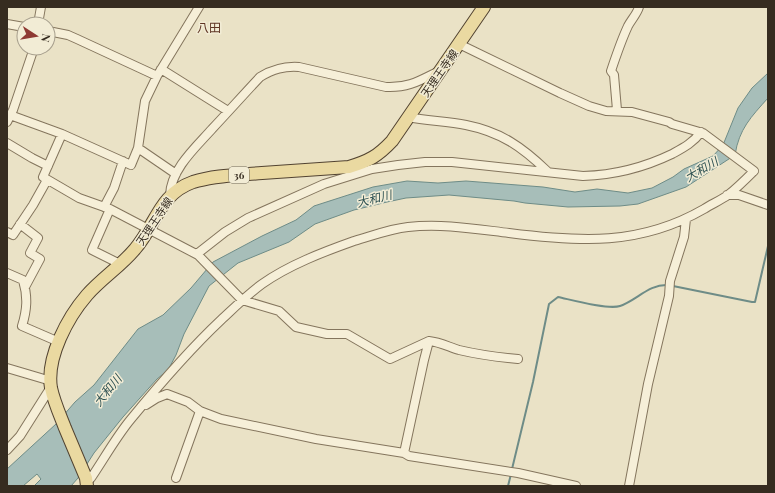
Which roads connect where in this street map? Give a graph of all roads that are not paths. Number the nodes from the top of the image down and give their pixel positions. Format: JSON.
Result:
{"nodes":[{"id":1,"x":199,"y":7,"type":"edge"},
{"id":2,"x":484,"y":7,"type":"edge"},
{"id":3,"x":639,"y":7,"type":"edge"},
{"id":4,"x":56,"y":33,"type":"edge"},
{"id":5,"x":459,"y":44,"type":"junction"},
{"id":6,"x":31,"y":56,"type":"edge"},
{"id":7,"x":161,"y":69,"type":"junction"},
{"id":8,"x":440,"y":71,"type":"junction"},
{"id":9,"x":156,"y":76,"type":"junction"},
{"id":10,"x":617,"y":110,"type":"junction"},
{"id":11,"x":228,"y":111,"type":"junction"},
{"id":12,"x":408,"y":117,"type":"junction"},
{"id":13,"x":9,"y":118,"type":"edge"},
{"id":14,"x":702,"y":133,"type":"junction"},
{"id":15,"x":62,"y":134,"type":"junction"},
{"id":16,"x":7,"y":142,"type":"edge"},
{"id":17,"x":138,"y":148,"type":"junction"},
{"id":18,"x":123,"y":161,"type":"junction"},
{"id":19,"x":48,"y":166,"type":"junction"},
{"id":20,"x":547,"y":171,"type":"junction"},
{"id":21,"x":753,"y":171,"type":"junction"},
{"id":22,"x":176,"y":174,"type":"junction"},
{"id":23,"x":47,"y":180,"type":"junction"},
{"id":24,"x":170,"y":195,"type":"junction"},
{"id":25,"x":727,"y":195,"type":"junction"},
{"id":26,"x":739,"y":195,"type":"junction"},
{"id":27,"x":768,"y":205,"type":"edge"},
{"id":28,"x":107,"y":208,"type":"junction"},
{"id":29,"x":686,"y":219,"type":"junction"},
{"id":30,"x":20,"y":224,"type":"junction"},
{"id":31,"x":148,"y":229,"type":"junction"},
{"id":32,"x":7,"y":232,"type":"edge"},
{"id":33,"x":198,"y":254,"type":"junction"},
{"id":34,"x":120,"y":264,"type":"junction"},
{"id":35,"x":7,"y":273,"type":"edge"},
{"id":36,"x":25,"y":287,"type":"junction"},
{"id":37,"x":241,"y":299,"type":"junction"},
{"id":38,"x":429,"y":341,"type":"junction"},
{"id":39,"x":59,"y":342,"type":"junction"},
{"id":40,"x":518,"y":359,"type":"dead end"},
{"id":41,"x":7,"y":368,"type":"edge"},
{"id":42,"x":51,"y":384,"type":"junction"},
{"id":43,"x":140,"y":409,"type":"junction"},
{"id":44,"x":200,"y":411,"type":"junction"},
{"id":45,"x":7,"y":450,"type":"edge"},
{"id":46,"x":404,"y":453,"type":"junction"},
{"id":47,"x":176,"y":478,"type":"dead end"},
{"id":48,"x":87,"y":482,"type":"edge"},
{"id":49,"x":576,"y":486,"type":"edge"},
{"id":50,"x":629,"y":486,"type":"edge"}],
"edges":[{"from":1,"to":7,"type":"street"},
{"from":2,"to":5,"type":"main road","name":"天理王寺線","number":"36"},
{"from":3,"to":10,"type":"street"},
{"from":4,"to":9,"type":"street"},
{"from":5,"to":8,"type":"main road","name":"天理王寺線","number":"36"},
{"from":5,"to":10,"type":"street"},
{"from":6,"to":13,"type":"street"},
{"from":7,"to":9,"type":"street"},
{"from":7,"to":11,"type":"street"},
{"from":8,"to":11,"type":"street"},
{"from":8,"to":12,"type":"main road","name":"天理王寺線","number":"36"},
{"from":9,"to":17,"type":"street"},
{"from":10,"to":14,"type":"street"},
{"from":11,"to":22,"type":"street"},
{"from":12,"to":20,"type":"street"},
{"from":12,"to":24,"type":"main road","name":"天理王寺線","number":"36"},
{"from":13,"to":15,"type":"street"},
{"from":14,"to":20,"type":"street"},
{"from":14,"to":21,"type":"street"},
{"from":15,"to":18,"type":"street"},
{"from":15,"to":19,"type":"street"},
{"from":16,"to":19,"type":"street"},
{"from":17,"to":18,"type":"street"},
{"from":17,"to":22,"type":"street"},
{"from":18,"to":28,"type":"street"},
{"from":19,"to":23,"type":"street"},
{"from":20,"to":33,"type":"street"},
{"from":21,"to":25,"type":"street"},
{"from":21,"to":26,"type":"street"},
{"from":22,"to":24,"type":"street"},
{"from":23,"to":28,"type":"street"},
{"from":23,"to":30,"type":"street"},
{"from":24,"to":31,"type":"main road","name":"天理王寺線","number":"36"},
{"from":25,"to":26,"type":"street"},
{"from":25,"to":29,"type":"street"},
{"from":26,"to":27,"type":"street"},
{"from":28,"to":31,"type":"street"},
{"from":28,"to":34,"type":"street"},
{"from":29,"to":37,"type":"street"},
{"from":29,"to":50,"type":"street"},
{"from":30,"to":32,"type":"street"},
{"from":30,"to":36,"type":"street"},
{"from":31,"to":33,"type":"street"},
{"from":31,"to":34,"type":"main road","name":"天理王寺線","number":"36"},
{"from":33,"to":37,"type":"street"},
{"from":34,"to":39,"type":"main road","name":"天理王寺線","number":"36"},
{"from":35,"to":36,"type":"street"},
{"from":36,"to":39,"type":"street"},
{"from":37,"to":38,"type":"street"},
{"from":37,"to":43,"type":"street"},
{"from":38,"to":40,"type":"street"},
{"from":38,"to":46,"type":"street"},
{"from":39,"to":42,"type":"main road","name":"天理王寺線","number":"36"},
{"from":41,"to":42,"type":"street"},
{"from":42,"to":45,"type":"street"},
{"from":42,"to":48,"type":"main road","name":"天理王寺線","number":"36"},
{"from":43,"to":44,"type":"street"},
{"from":43,"to":48,"type":"street"},
{"from":44,"to":46,"type":"street"},
{"from":44,"to":47,"type":"street"},
{"from":46,"to":49,"type":"street"}]}
